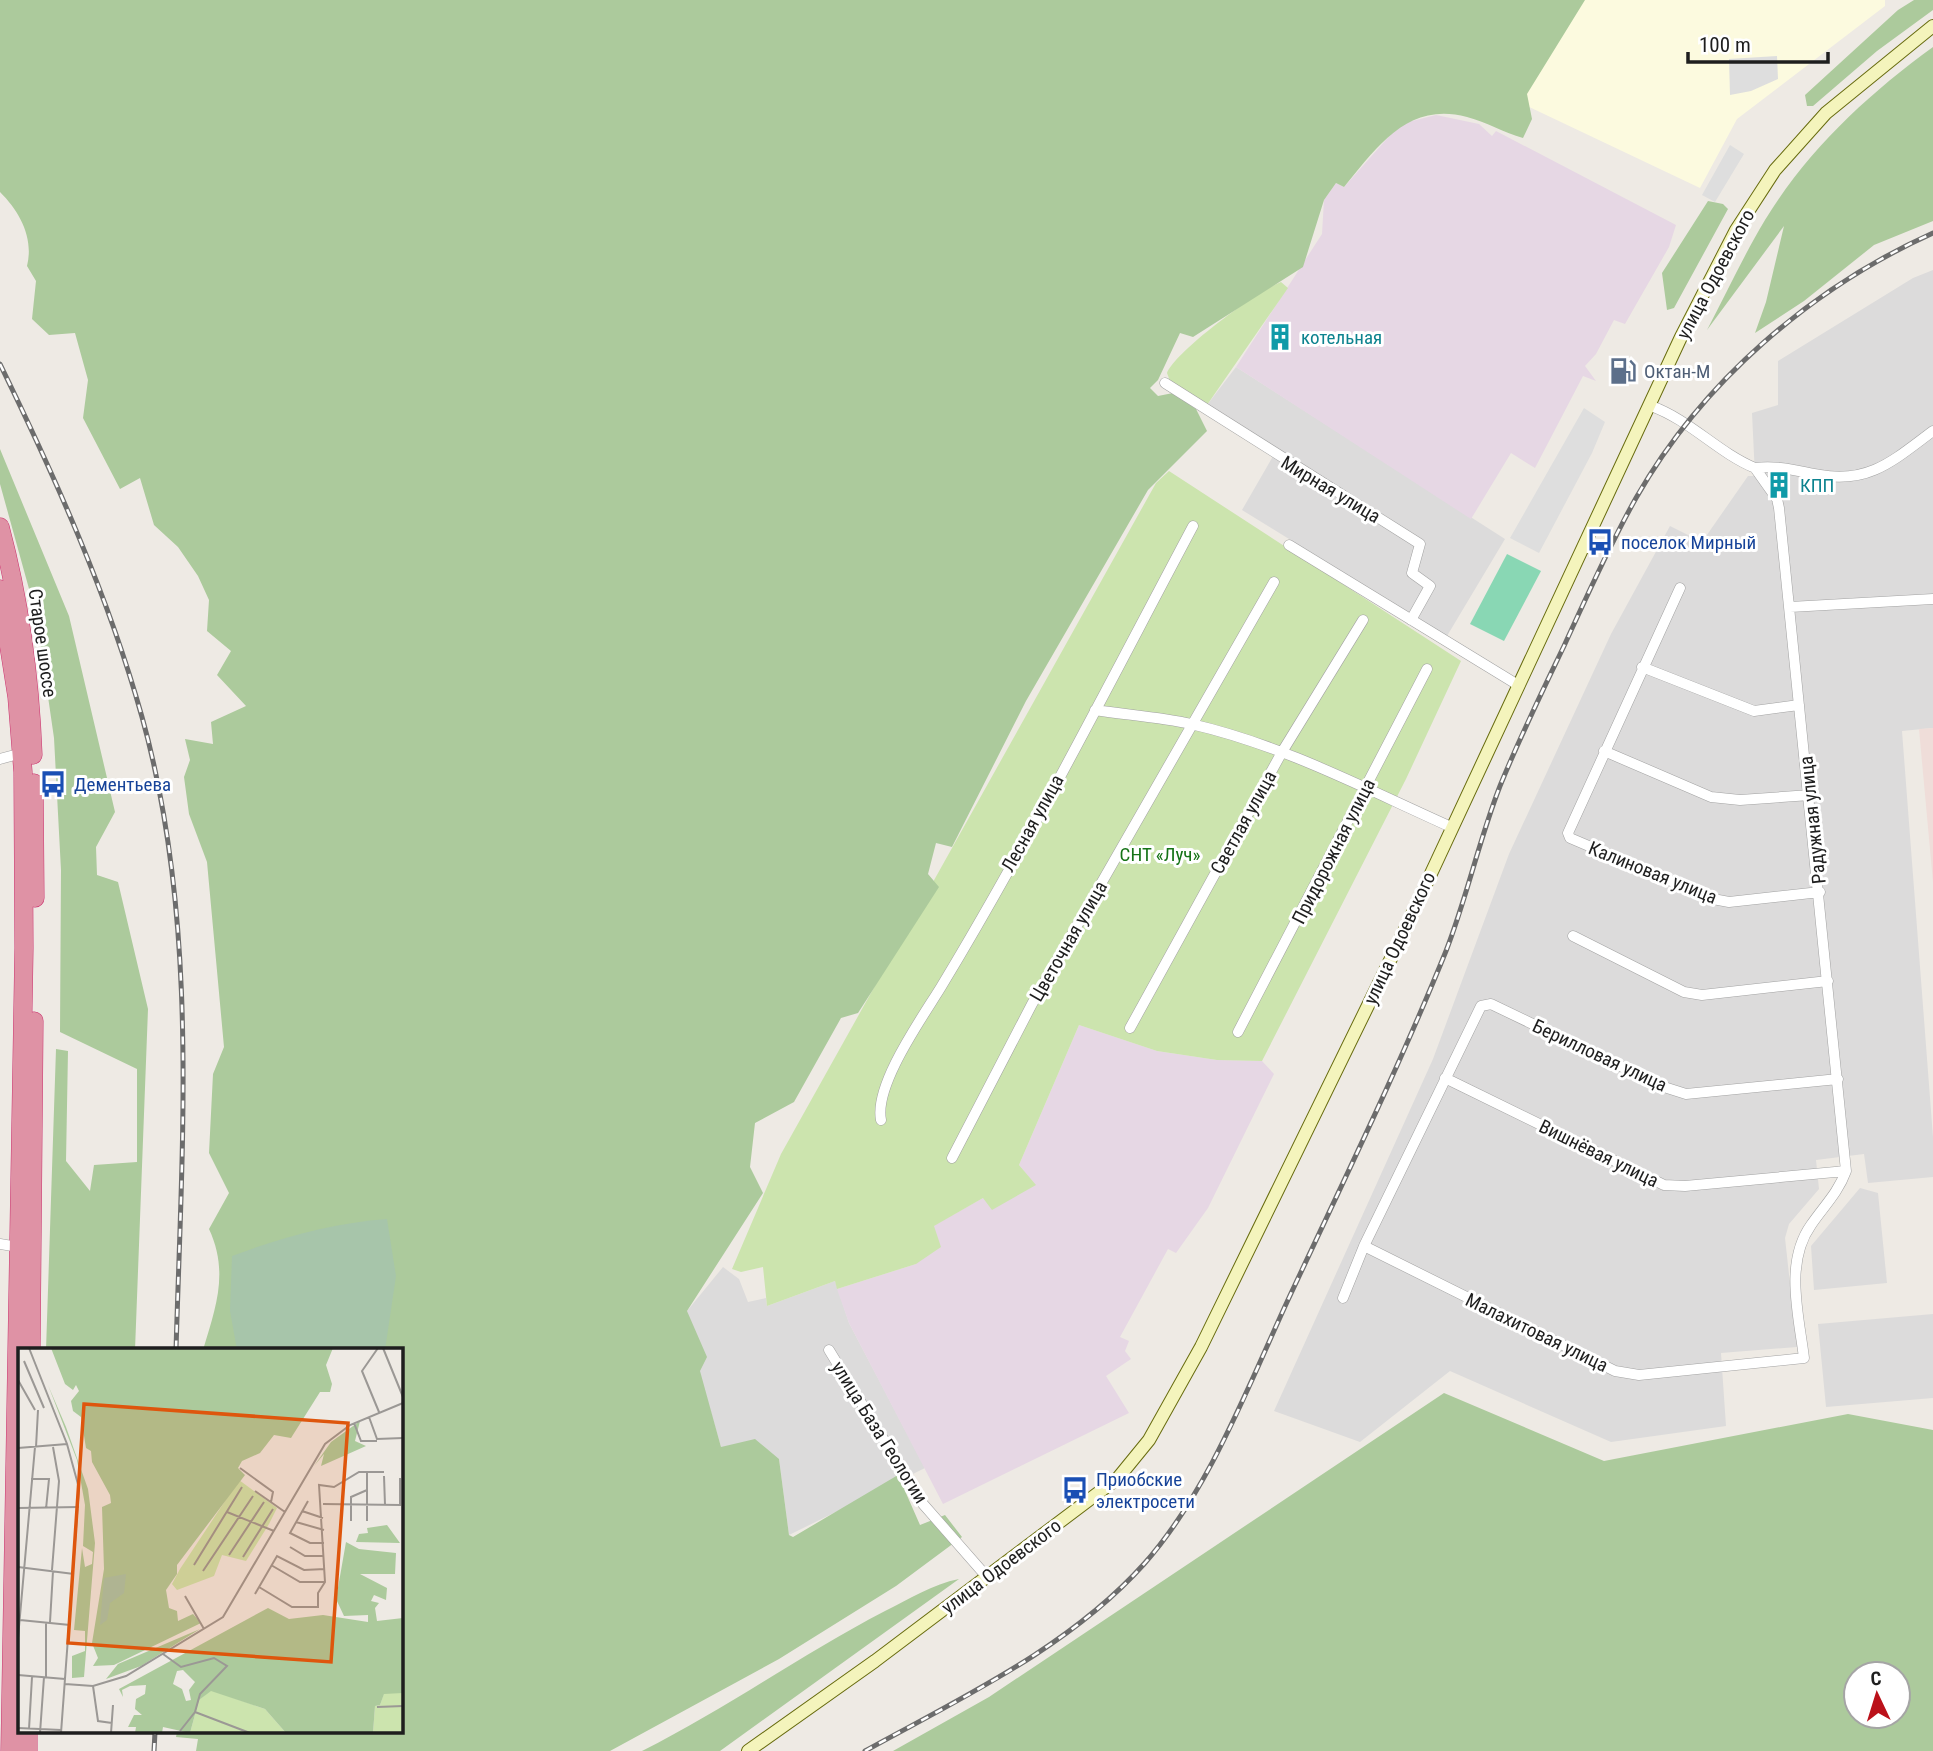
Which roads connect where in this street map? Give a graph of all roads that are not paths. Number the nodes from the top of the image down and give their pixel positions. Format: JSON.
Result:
{"nodes":[{"id":1,"x":1933,"y":26,"type":"edge"},
{"id":2,"x":1165,"y":383,"type":"dead end"},
{"id":3,"x":1651,"y":406,"type":"junction"},
{"id":4,"x":1933,"y":431,"type":"edge"},
{"id":5,"x":1755,"y":468,"type":"junction"},
{"id":6,"x":1193,"y":526,"type":"dead end"},
{"id":7,"x":0,"y":527,"type":"edge"},
{"id":8,"x":1289,"y":545,"type":"dead end"},
{"id":9,"x":1274,"y":582,"type":"dead end"},
{"id":10,"x":1680,"y":588,"type":"dead end"},
{"id":11,"x":0,"y":589,"type":"edge"},
{"id":12,"x":1933,"y":599,"type":"edge"},
{"id":13,"x":1790,"y":607,"type":"junction"},
{"id":14,"x":1363,"y":620,"type":"dead end"},
{"id":15,"x":1411,"y":620,"type":"junction"},
{"id":16,"x":1642,"y":667,"type":"junction"},
{"id":17,"x":1427,"y":669,"type":"dead end"},
{"id":18,"x":1518,"y":685,"type":"junction"},
{"id":19,"x":1799,"y":705,"type":"junction"},
{"id":20,"x":1095,"y":710,"type":"junction"},
{"id":21,"x":1191,"y":724,"type":"junction"},
{"id":22,"x":1604,"y":751,"type":"junction"},
{"id":23,"x":1282,"y":752,"type":"junction"},
{"id":24,"x":0,"y":759,"type":"edge"},
{"id":25,"x":28,"y":759,"type":"junction"},
{"id":26,"x":1364,"y":790,"type":"junction"},
{"id":27,"x":1810,"y":794,"type":"junction"},
{"id":28,"x":1451,"y":827,"type":"junction"},
{"id":29,"x":1820,"y":892,"type":"junction"},
{"id":30,"x":1573,"y":936,"type":"dead end"},
{"id":31,"x":29,"y":947,"type":"junction"},
{"id":32,"x":1828,"y":981,"type":"junction"},
{"id":33,"x":1130,"y":1028,"type":"dead end"},
{"id":34,"x":1238,"y":1032,"type":"dead end"},
{"id":35,"x":1445,"y":1078,"type":"junction"},
{"id":36,"x":1838,"y":1079,"type":"junction"},
{"id":37,"x":881,"y":1120,"type":"dead end"},
{"id":38,"x":952,"y":1158,"type":"dead end"},
{"id":39,"x":1846,"y":1171,"type":"junction"},
{"id":40,"x":0,"y":1244,"type":"edge"},
{"id":41,"x":1364,"y":1246,"type":"junction"},
{"id":42,"x":18,"y":1247,"type":"junction"},
{"id":43,"x":1343,"y":1298,"type":"dead end"},
{"id":44,"x":31,"y":1348,"type":"edge"},
{"id":45,"x":829,"y":1350,"type":"dead end"},
{"id":46,"x":987,"y":1577,"type":"junction"},
{"id":47,"x":7,"y":1619,"type":"edge"},
{"id":48,"x":10,"y":1751,"type":"edge"},
{"id":49,"x":748,"y":1751,"type":"edge"}],
"edges":[{"from":1,"to":3,"type":"street","name":"улица Одоевского"},
{"from":2,"to":15,"type":"street","name":"Мирная улица"},
{"from":3,"to":5,"type":"street"},
{"from":3,"to":18,"type":"street","name":"улица Одоевского"},
{"from":4,"to":5,"type":"street"},
{"from":5,"to":13,"type":"street","name":"Радужная улица"},
{"from":6,"to":20,"type":"street","name":"Лесная улица"},
{"from":7,"to":25,"type":"highway","name":"Старое шоссе"},
{"from":8,"to":15,"type":"street"},
{"from":9,"to":21,"type":"street","name":"Цветочная улица"},
{"from":10,"to":16,"type":"street"},
{"from":11,"to":25,"type":"highway","name":"Старое шоссе"},
{"from":12,"to":13,"type":"street"},
{"from":13,"to":19,"type":"street","name":"Радужная улица"},
{"from":14,"to":23,"type":"street","name":"Светлая улица"},
{"from":15,"to":18,"type":"street"},
{"from":16,"to":19,"type":"street"},
{"from":16,"to":22,"type":"street"},
{"from":17,"to":26,"type":"street","name":"Придорожная улица"},
{"from":18,"to":28,"type":"street","name":"улица Одоевского"},
{"from":19,"to":27,"type":"street","name":"Радужная улица"},
{"from":20,"to":21,"type":"street"},
{"from":20,"to":37,"type":"street","name":"Лесная улица"},
{"from":21,"to":23,"type":"street"},
{"from":21,"to":38,"type":"street","name":"Цветочная улица"},
{"from":22,"to":27,"type":"street"},
{"from":22,"to":29,"type":"street","name":"Калиновая улица"},
{"from":23,"to":26,"type":"street"},
{"from":23,"to":33,"type":"street","name":"Светлая улица"},
{"from":24,"to":25,"type":"street"},
{"from":25,"to":31,"type":"highway"},
{"from":26,"to":28,"type":"street"},
{"from":26,"to":34,"type":"street","name":"Придорожная улица"},
{"from":27,"to":29,"type":"street","name":"Радужная улица"},
{"from":28,"to":46,"type":"street","name":"улица Одоевского"},
{"from":29,"to":32,"type":"street","name":"Радужная улица"},
{"from":30,"to":32,"type":"street"},
{"from":31,"to":42,"type":"highway"},
{"from":31,"to":44,"type":"highway"},
{"from":32,"to":36,"type":"street","name":"Радужная улица"},
{"from":35,"to":36,"type":"street","name":"Берилловая улица"},
{"from":35,"to":39,"type":"street","name":"Вишнёвая улица"},
{"from":35,"to":41,"type":"street"},
{"from":36,"to":39,"type":"street","name":"Радужная улица"},
{"from":39,"to":41,"type":"street","name":"Малахитовая улица"},
{"from":40,"to":42,"type":"street"},
{"from":41,"to":43,"type":"street"},
{"from":42,"to":47,"type":"highway"},
{"from":45,"to":46,"type":"street","name":"улица База Геологии"},
{"from":46,"to":49,"type":"street","name":"улица Одоевского"},
{"from":47,"to":48,"type":"highway"}]}
